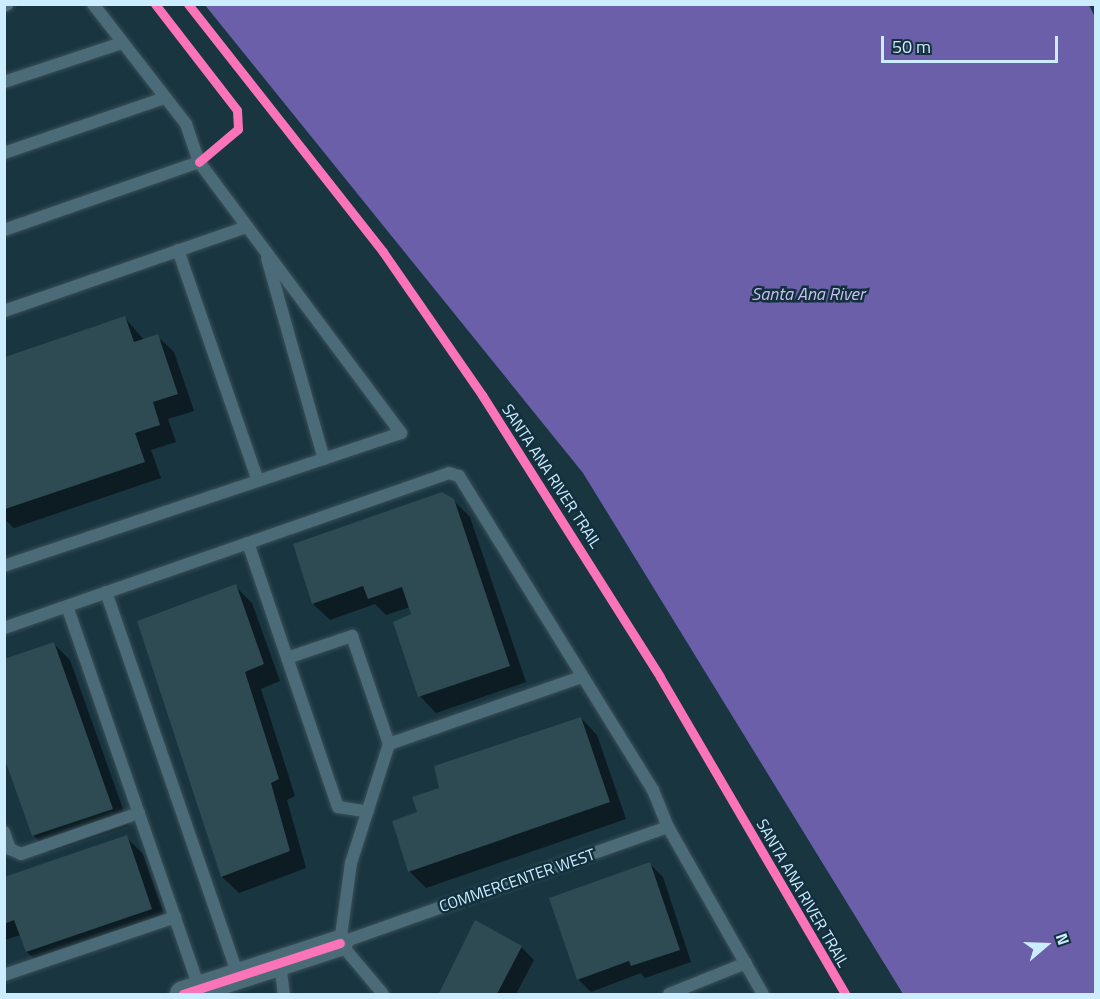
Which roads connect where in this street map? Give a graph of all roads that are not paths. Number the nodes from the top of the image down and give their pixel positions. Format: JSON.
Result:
{"nodes":[{"id":1,"x":93,"y":4,"type":"edge"},
{"id":2,"x":122,"y":43,"type":"junction"},
{"id":3,"x":4,"y":82,"type":"edge"},
{"id":4,"x":165,"y":98,"type":"junction"},
{"id":5,"x":4,"y":153,"type":"edge"},
{"id":6,"x":199,"y":162,"type":"junction"},
{"id":7,"x":247,"y":227,"type":"junction"},
{"id":8,"x":4,"y":230,"type":"edge"},
{"id":9,"x":178,"y":250,"type":"junction"},
{"id":10,"x":265,"y":251,"type":"junction"},
{"id":11,"x":4,"y":311,"type":"edge"},
{"id":12,"x":324,"y":459,"type":"junction"},
{"id":13,"x":258,"y":482,"type":"junction"},
{"id":14,"x":248,"y":543,"type":"junction"},
{"id":15,"x":4,"y":566,"type":"edge"},
{"id":16,"x":106,"y":592,"type":"junction"},
{"id":17,"x":66,"y":606,"type":"junction"},
{"id":18,"x":4,"y":628,"type":"edge"},
{"id":19,"x":287,"y":658,"type":"junction"},
{"id":20,"x":581,"y":677,"type":"junction"},
{"id":21,"x":389,"y":744,"type":"junction"},
{"id":22,"x":368,"y":812,"type":"junction"},
{"id":23,"x":139,"y":813,"type":"junction"},
{"id":24,"x":668,"y":826,"type":"junction"},
{"id":25,"x":4,"y":832,"type":"edge"},
{"id":26,"x":175,"y":917,"type":"junction"},
{"id":27,"x":340,"y":943,"type":"junction"},
{"id":28,"x":280,"y":963,"type":"junction"},
{"id":29,"x":746,"y":963,"type":"junction"},
{"id":30,"x":4,"y":975,"type":"edge"},
{"id":31,"x":238,"y":976,"type":"junction"},
{"id":32,"x":195,"y":993,"type":"edge"},
{"id":33,"x":284,"y":994,"type":"edge"},
{"id":34,"x":383,"y":994,"type":"edge"},
{"id":35,"x":669,"y":994,"type":"edge"},
{"id":36,"x":763,"y":994,"type":"edge"}],
"edges":[{"from":1,"to":2,"type":"lane"},
{"from":2,"to":3,"type":"lane"},
{"from":2,"to":4,"type":"lane"},
{"from":4,"to":5,"type":"lane"},
{"from":4,"to":6,"type":"lane"},
{"from":6,"to":7,"type":"lane"},
{"from":6,"to":8,"type":"lane"},
{"from":7,"to":9,"type":"lane"},
{"from":7,"to":10,"type":"lane"},
{"from":9,"to":11,"type":"lane"},
{"from":9,"to":13,"type":"lane"},
{"from":10,"to":12,"type":"lane"},
{"from":10,"to":12,"type":"lane"},
{"from":12,"to":13,"type":"lane"},
{"from":13,"to":15,"type":"lane"},
{"from":14,"to":16,"type":"lane"},
{"from":14,"to":19,"type":"lane"},
{"from":14,"to":20,"type":"lane"},
{"from":16,"to":17,"type":"lane"},
{"from":16,"to":31,"type":"lane"},
{"from":17,"to":18,"type":"lane"},
{"from":17,"to":23,"type":"lane"},
{"from":19,"to":21,"type":"lane"},
{"from":19,"to":22,"type":"lane"},
{"from":20,"to":21,"type":"lane"},
{"from":20,"to":24,"type":"lane"},
{"from":21,"to":22,"type":"lane"},
{"from":22,"to":27,"type":"lane"},
{"from":23,"to":25,"type":"lane"},
{"from":23,"to":26,"type":"lane"},
{"from":24,"to":27,"type":"lane","name":"COMMERCENTER WEST"},
{"from":24,"to":29,"type":"lane"},
{"from":26,"to":30,"type":"lane"},
{"from":26,"to":32,"type":"lane"},
{"from":27,"to":28,"type":"street","name":"COMMERCENTER WEST"},
{"from":27,"to":34,"type":"lane"},
{"from":28,"to":31,"type":"street","name":"COMMERCENTER WEST"},
{"from":28,"to":33,"type":"lane"},
{"from":29,"to":35,"type":"lane"},
{"from":29,"to":36,"type":"lane"},
{"from":31,"to":32,"type":"street","name":"COMMERCENTER WEST"}]}
